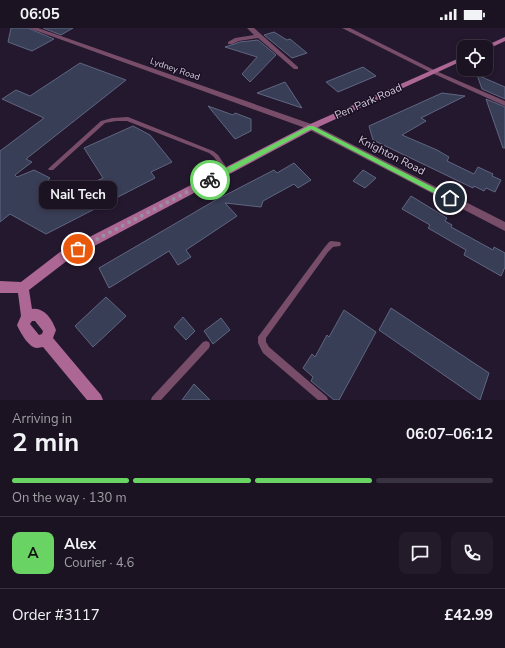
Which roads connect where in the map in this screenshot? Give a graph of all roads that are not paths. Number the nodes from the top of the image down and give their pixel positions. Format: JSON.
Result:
{"nodes":[{"id":1,"x":32,"y":28,"type":"edge"},
{"id":2,"x":250,"y":28,"type":"edge"},
{"id":3,"x":345,"y":28,"type":"edge"},
{"id":4,"x":259,"y":36,"type":"junction"},
{"id":5,"x":505,"y":39,"type":"edge"},
{"id":6,"x":230,"y":43,"type":"dead end"},
{"id":7,"x":493,"y":45,"type":"edge"},
{"id":8,"x":457,"y":61,"type":"edge"},
{"id":9,"x":296,"y":68,"type":"dead end"},
{"id":10,"x":434,"y":72,"type":"junction"},
{"id":11,"x":505,"y":104,"type":"edge"},
{"id":12,"x":311,"y":127,"type":"junction"},
{"id":13,"x":51,"y":169,"type":"dead end"},
{"id":14,"x":226,"y":171,"type":"junction"},
{"id":15,"x":505,"y":227,"type":"edge"},
{"id":16,"x":338,"y":244,"type":"dead end"},
{"id":17,"x":0,"y":287,"type":"edge"},
{"id":18,"x":23,"y":288,"type":"junction"},
{"id":19,"x":28,"y":316,"type":"junction"},
{"id":20,"x":46,"y":340,"type":"junction"},
{"id":21,"x":206,"y":345,"type":"dead end"},
{"id":22,"x":96,"y":400,"type":"edge"},
{"id":23,"x":154,"y":400,"type":"edge"},
{"id":24,"x":324,"y":400,"type":"edge"}],
"edges":[{"from":1,"to":12,"type":"street","name":"Lydney Road"},
{"from":2,"to":4,"type":"street"},
{"from":3,"to":10,"type":"street"},
{"from":4,"to":6,"type":"street"},
{"from":4,"to":9,"type":"street"},
{"from":5,"to":7,"type":"street"},
{"from":8,"to":10,"type":"street","name":"Pen Park Road"},
{"from":10,"to":11,"type":"street"},
{"from":10,"to":12,"type":"street","name":"Pen Park Road"},
{"from":12,"to":14,"type":"street","name":"Pen Park Road"},
{"from":12,"to":15,"type":"street","name":"Knighton Road"},
{"from":13,"to":14,"type":"lane"},
{"from":14,"to":18,"type":"street","name":"Pen Park Road"},
{"from":16,"to":24,"type":"lane"},
{"from":17,"to":18,"type":"street"},
{"from":18,"to":19,"type":"street"},
{"from":19,"to":20,"type":"street"},
{"from":19,"to":20,"type":"street"},
{"from":20,"to":22,"type":"street"},
{"from":21,"to":23,"type":"lane"}]}
